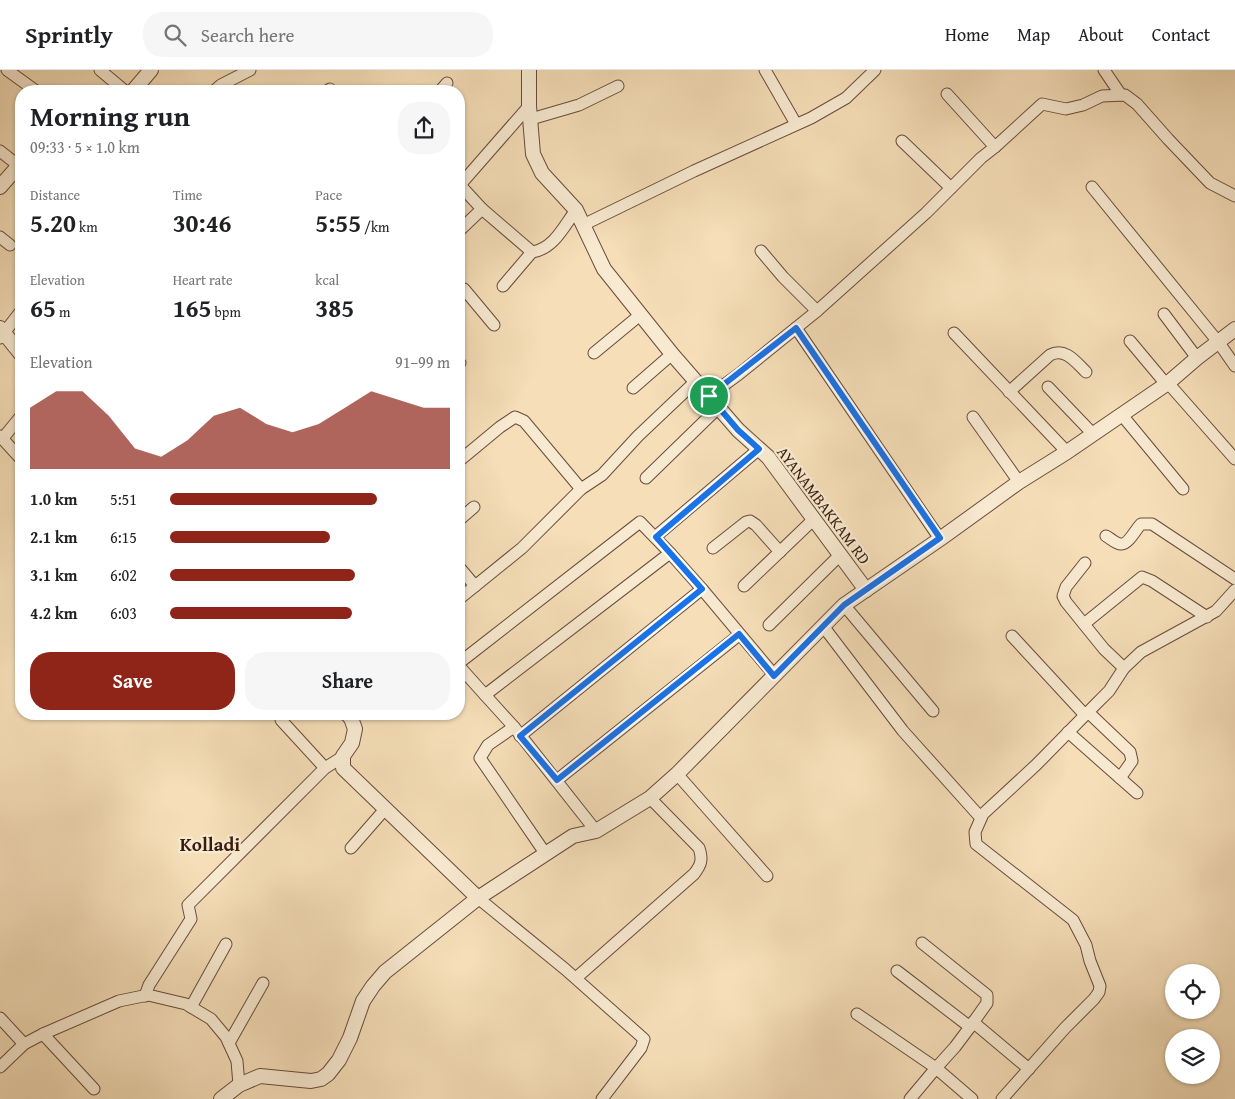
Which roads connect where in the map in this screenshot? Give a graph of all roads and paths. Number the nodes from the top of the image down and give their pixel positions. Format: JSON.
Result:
{"nodes":[{"id":1,"x":7,"y":70,"type":"edge"},
{"id":2,"x":100,"y":70,"type":"edge"},
{"id":3,"x":150,"y":70,"type":"edge"},
{"id":4,"x":250,"y":70,"type":"edge"},
{"id":5,"x":530,"y":70,"type":"edge"},
{"id":6,"x":765,"y":70,"type":"edge"},
{"id":7,"x":875,"y":70,"type":"edge"},
{"id":8,"x":1104,"y":70,"type":"edge"},
{"id":9,"x":28,"y":85,"type":"edge"},
{"id":10,"x":118,"y":85,"type":"edge"},
{"id":11,"x":141,"y":85,"type":"edge"},
{"id":12,"x":220,"y":85,"type":"edge"},
{"id":13,"x":618,"y":86,"type":"dead end"},
{"id":14,"x":947,"y":94,"type":"dead end"},
{"id":15,"x":1121,"y":95,"type":"junction"},
{"id":16,"x":530,"y":112,"type":"junction"},
{"id":17,"x":796,"y":124,"type":"junction"},
{"id":18,"x":902,"y":142,"type":"dead end"},
{"id":19,"x":996,"y":147,"type":"junction"},
{"id":20,"x":0,"y":151,"type":"edge"},
{"id":21,"x":15,"y":161,"type":"edge"},
{"id":22,"x":15,"y":170,"type":"edge"},
{"id":23,"x":465,"y":179,"type":"edge"},
{"id":24,"x":0,"y":187,"type":"edge"},
{"id":25,"x":1092,"y":187,"type":"dead end"},
{"id":26,"x":952,"y":188,"type":"junction"},
{"id":27,"x":465,"y":191,"type":"edge"},
{"id":28,"x":1235,"y":196,"type":"edge"},
{"id":29,"x":482,"y":209,"type":"junction"},
{"id":30,"x":576,"y":210,"type":"junction"},
{"id":31,"x":465,"y":225,"type":"edge"},
{"id":32,"x":583,"y":225,"type":"junction"},
{"id":33,"x":0,"y":237,"type":"edge"},
{"id":34,"x":10,"y":245,"type":"dead end"},
{"id":35,"x":761,"y":251,"type":"dead end"},
{"id":36,"x":532,"y":252,"type":"junction"},
{"id":37,"x":503,"y":286,"type":"dead end"},
{"id":38,"x":465,"y":290,"type":"edge"},
{"id":39,"x":817,"y":311,"type":"junction"},
{"id":40,"x":1164,"y":314,"type":"dead end"},
{"id":41,"x":640,"y":316,"type":"junction"},
{"id":42,"x":15,"y":318,"type":"edge"},
{"id":43,"x":494,"y":325,"type":"dead end"},
{"id":44,"x":796,"y":328,"type":"junction"},
{"id":45,"x":1235,"y":329,"type":"edge"},
{"id":46,"x":1,"y":333,"type":"edge"},
{"id":47,"x":954,"y":333,"type":"dead end"},
{"id":48,"x":1130,"y":341,"type":"dead end"},
{"id":49,"x":1218,"y":343,"type":"junction"},
{"id":50,"x":15,"y":348,"type":"edge"},
{"id":51,"x":594,"y":353,"type":"dead end"},
{"id":52,"x":672,"y":354,"type":"junction"},
{"id":53,"x":1197,"y":358,"type":"junction"},
{"id":54,"x":1235,"y":366,"type":"edge"},
{"id":55,"x":1086,"y":372,"type":"dead end"},
{"id":56,"x":696,"y":381,"type":"junction"},
{"id":57,"x":1167,"y":383,"type":"junction"},
{"id":58,"x":1048,"y":387,"type":"dead end"},
{"id":59,"x":634,"y":388,"type":"dead end"},
{"id":60,"x":1009,"y":392,"type":"junction"},
{"id":61,"x":709,"y":396,"type":"junction"},
{"id":62,"x":718,"y":408,"type":"junction"},
{"id":63,"x":1121,"y":414,"type":"junction"},
{"id":64,"x":974,"y":417,"type":"dead end"},
{"id":65,"x":15,"y":422,"type":"edge"},
{"id":66,"x":1093,"y":434,"type":"junction"},
{"id":67,"x":1,"y":437,"type":"edge"},
{"id":68,"x":759,"y":449,"type":"junction"},
{"id":69,"x":15,"y":452,"type":"edge"},
{"id":70,"x":1067,"y":452,"type":"junction"},
{"id":71,"x":465,"y":456,"type":"edge"},
{"id":72,"x":1235,"y":459,"type":"edge"},
{"id":73,"x":646,"y":478,"type":"dead end"},
{"id":74,"x":1020,"y":482,"type":"junction"},
{"id":75,"x":581,"y":489,"type":"junction"},
{"id":76,"x":1183,"y":489,"type":"dead end"},
{"id":77,"x":474,"y":507,"type":"dead end"},
{"id":78,"x":465,"y":515,"type":"edge"},
{"id":79,"x":814,"y":519,"type":"junction"},
{"id":80,"x":1106,"y":536,"type":"dead end"},
{"id":81,"x":656,"y":537,"type":"junction"},
{"id":82,"x":940,"y":538,"type":"junction"},
{"id":83,"x":713,"y":548,"type":"dead end"},
{"id":84,"x":780,"y":552,"type":"junction"},
{"id":85,"x":670,"y":553,"type":"junction"},
{"id":86,"x":840,"y":555,"type":"junction"},
{"id":87,"x":1085,"y":564,"type":"dead end"},
{"id":88,"x":465,"y":574,"type":"edge"},
{"id":89,"x":1235,"y":579,"type":"edge"},
{"id":90,"x":475,"y":586,"type":"junction"},
{"id":91,"x":744,"y":586,"type":"dead end"},
{"id":92,"x":702,"y":589,"type":"junction"},
{"id":93,"x":866,"y":590,"type":"junction"},
{"id":94,"x":1235,"y":590,"type":"edge"},
{"id":95,"x":465,"y":594,"type":"edge"},
{"id":96,"x":844,"y":605,"type":"junction"},
{"id":97,"x":1207,"y":617,"type":"junction"},
{"id":98,"x":769,"y":624,"type":"dead end"},
{"id":99,"x":1084,"y":624,"type":"junction"},
{"id":100,"x":823,"y":626,"type":"junction"},
{"id":101,"x":739,"y":634,"type":"junction"},
{"id":102,"x":1012,"y":636,"type":"dead end"},
{"id":103,"x":465,"y":660,"type":"edge"},
{"id":104,"x":1124,"y":668,"type":"junction"},
{"id":105,"x":465,"y":672,"type":"edge"},
{"id":106,"x":774,"y":676,"type":"junction"},
{"id":107,"x":485,"y":695,"type":"junction"},
{"id":108,"x":933,"y":711,"type":"dead end"},
{"id":109,"x":1086,"y":714,"type":"junction"},
{"id":110,"x":281,"y":720,"type":"dead end"},
{"id":111,"x":352,"y":720,"type":"edge"},
{"id":112,"x":517,"y":732,"type":"junction"},
{"id":113,"x":1068,"y":732,"type":"junction"},
{"id":114,"x":344,"y":756,"type":"junction"},
{"id":115,"x":325,"y":768,"type":"junction"},
{"id":116,"x":677,"y":774,"type":"junction"},
{"id":117,"x":1120,"y":778,"type":"junction"},
{"id":118,"x":557,"y":780,"type":"junction"},
{"id":119,"x":1136,"y":793,"type":"dead end"},
{"id":120,"x":650,"y":798,"type":"junction"},
{"id":121,"x":386,"y":808,"type":"junction"},
{"id":122,"x":981,"y":818,"type":"junction"},
{"id":123,"x":596,"y":831,"type":"junction"},
{"id":124,"x":351,"y":848,"type":"dead end"},
{"id":125,"x":545,"y":853,"type":"junction"},
{"id":126,"x":767,"y":876,"type":"dead end"},
{"id":127,"x":478,"y":898,"type":"junction"},
{"id":128,"x":922,"y":943,"type":"dead end"},
{"id":129,"x":226,"y":944,"type":"dead end"},
{"id":130,"x":897,"y":971,"type":"dead end"},
{"id":131,"x":576,"y":978,"type":"junction"},
{"id":132,"x":263,"y":983,"type":"dead end"},
{"id":133,"x":145,"y":996,"type":"junction"},
{"id":134,"x":191,"y":1007,"type":"junction"},
{"id":135,"x":857,"y":1014,"type":"dead end"},
{"id":136,"x":0,"y":1018,"type":"edge"},
{"id":137,"x":971,"y":1024,"type":"junction"},
{"id":138,"x":43,"y":1034,"type":"junction"},
{"id":139,"x":229,"y":1043,"type":"junction"},
{"id":140,"x":24,"y":1044,"type":"junction"},
{"id":141,"x":0,"y":1067,"type":"edge"},
{"id":142,"x":936,"y":1068,"type":"junction"},
{"id":143,"x":1029,"y":1069,"type":"junction"},
{"id":144,"x":239,"y":1085,"type":"junction"},
{"id":145,"x":94,"y":1089,"type":"dead end"},
{"id":146,"x":224,"y":1098,"type":"edge"},
{"id":147,"x":602,"y":1099,"type":"edge"},
{"id":148,"x":910,"y":1099,"type":"edge"},
{"id":149,"x":972,"y":1099,"type":"edge"},
{"id":150,"x":1002,"y":1099,"type":"edge"}],
"edges":[{"from":1,"to":9,"type":"street"},
{"from":2,"to":10,"type":"street"},
{"from":3,"to":11,"type":"street"},
{"from":4,"to":12,"type":"street"},
{"from":5,"to":16,"type":"street","name":"AYANAMBAKKAM RD"},
{"from":6,"to":17,"type":"street"},
{"from":7,"to":17,"type":"street"},
{"from":8,"to":15,"type":"street"},
{"from":13,"to":16,"type":"street"},
{"from":14,"to":19,"type":"street"},
{"from":15,"to":19,"type":"street"},
{"from":15,"to":28,"type":"street"},
{"from":16,"to":23,"type":"street"},
{"from":16,"to":30,"type":"street","name":"AYANAMBAKKAM RD"},
{"from":17,"to":32,"type":"street"},
{"from":18,"to":26,"type":"street"},
{"from":19,"to":26,"type":"street"},
{"from":20,"to":21,"type":"street"},
{"from":22,"to":24,"type":"street"},
{"from":25,"to":49,"type":"street"},
{"from":26,"to":39,"type":"street"},
{"from":27,"to":29,"type":"street"},
{"from":29,"to":31,"type":"street"},
{"from":29,"to":36,"type":"street"},
{"from":30,"to":32,"type":"street","name":"AYANAMBAKKAM RD"},
{"from":30,"to":36,"type":"street"},
{"from":32,"to":41,"type":"street","name":"AYANAMBAKKAM RD"},
{"from":33,"to":34,"type":"street"},
{"from":35,"to":39,"type":"street"},
{"from":36,"to":37,"type":"street"},
{"from":38,"to":43,"type":"street"},
{"from":39,"to":44,"type":"street"},
{"from":40,"to":53,"type":"street"},
{"from":41,"to":51,"type":"street"},
{"from":41,"to":52,"type":"street","name":"AYANAMBAKKAM RD"},
{"from":42,"to":46,"type":"street"},
{"from":44,"to":61,"type":"street"},
{"from":44,"to":82,"type":"street"},
{"from":45,"to":49,"type":"street"},
{"from":46,"to":50,"type":"street"},
{"from":47,"to":60,"type":"street"},
{"from":48,"to":57,"type":"street"},
{"from":49,"to":53,"type":"street"},
{"from":49,"to":54,"type":"street"},
{"from":52,"to":56,"type":"street","name":"AYANAMBAKKAM RD"},
{"from":52,"to":59,"type":"street"},
{"from":53,"to":57,"type":"street"},
{"from":55,"to":60,"type":"street"},
{"from":56,"to":61,"type":"street","name":"AYANAMBAKKAM RD"},
{"from":56,"to":75,"type":"street"},
{"from":57,"to":63,"type":"street"},
{"from":57,"to":72,"type":"street"},
{"from":58,"to":66,"type":"street"},
{"from":60,"to":70,"type":"street"},
{"from":61,"to":62,"type":"street","name":"AYANAMBAKKAM RD"},
{"from":62,"to":68,"type":"street","name":"AYANAMBAKKAM RD"},
{"from":62,"to":73,"type":"street"},
{"from":63,"to":66,"type":"street"},
{"from":63,"to":76,"type":"street"},
{"from":64,"to":74,"type":"street"},
{"from":65,"to":67,"type":"street"},
{"from":66,"to":70,"type":"street"},
{"from":67,"to":69,"type":"street"},
{"from":68,"to":79,"type":"street","name":"AYANAMBAKKAM RD"},
{"from":68,"to":81,"type":"street"},
{"from":70,"to":74,"type":"street"},
{"from":71,"to":75,"type":"street"},
{"from":74,"to":82,"type":"street"},
{"from":75,"to":90,"type":"street"},
{"from":77,"to":78,"type":"street"},
{"from":79,"to":84,"type":"street"},
{"from":79,"to":86,"type":"street","name":"AYANAMBAKKAM RD"},
{"from":80,"to":89,"type":"street"},
{"from":81,"to":85,"type":"street"},
{"from":81,"to":103,"type":"street"},
{"from":82,"to":93,"type":"street"},
{"from":83,"to":84,"type":"street"},
{"from":84,"to":91,"type":"street"},
{"from":85,"to":92,"type":"street"},
{"from":85,"to":107,"type":"street"},
{"from":86,"to":93,"type":"street","name":"AYANAMBAKKAM RD"},
{"from":86,"to":98,"type":"street"},
{"from":87,"to":99,"type":"street"},
{"from":88,"to":90,"type":"street"},
{"from":90,"to":95,"type":"street"},
{"from":92,"to":101,"type":"street"},
{"from":92,"to":112,"type":"street"},
{"from":93,"to":96,"type":"street"},
{"from":94,"to":97,"type":"street"},
{"from":96,"to":100,"type":"street"},
{"from":96,"to":108,"type":"street"},
{"from":97,"to":99,"type":"street"},
{"from":97,"to":104,"type":"street"},
{"from":99,"to":104,"type":"street"},
{"from":100,"to":106,"type":"street"},
{"from":100,"to":122,"type":"street"},
{"from":101,"to":106,"type":"street"},
{"from":101,"to":118,"type":"street"},
{"from":102,"to":109,"type":"street"},
{"from":104,"to":109,"type":"street"},
{"from":105,"to":107,"type":"street"},
{"from":106,"to":116,"type":"street"},
{"from":107,"to":112,"type":"street"},
{"from":109,"to":113,"type":"street"},
{"from":109,"to":117,"type":"street"},
{"from":110,"to":115,"type":"street"},
{"from":111,"to":114,"type":"street"},
{"from":112,"to":118,"type":"street"},
{"from":112,"to":125,"type":"street"},
{"from":113,"to":117,"type":"street"},
{"from":113,"to":122,"type":"street"},
{"from":114,"to":115,"type":"street"},
{"from":114,"to":121,"type":"street"},
{"from":115,"to":133,"type":"street"},
{"from":116,"to":120,"type":"street"},
{"from":116,"to":126,"type":"street"},
{"from":117,"to":119,"type":"street"},
{"from":118,"to":123,"type":"street"},
{"from":120,"to":123,"type":"street"},
{"from":120,"to":131,"type":"street"},
{"from":121,"to":124,"type":"street"},
{"from":121,"to":127,"type":"street"},
{"from":122,"to":143,"type":"street"},
{"from":123,"to":125,"type":"street"},
{"from":125,"to":127,"type":"street"},
{"from":127,"to":131,"type":"street"},
{"from":127,"to":144,"type":"street"},
{"from":128,"to":137,"type":"street"},
{"from":129,"to":134,"type":"street"},
{"from":130,"to":137,"type":"street"},
{"from":131,"to":147,"type":"street"},
{"from":132,"to":139,"type":"street"},
{"from":133,"to":134,"type":"street"},
{"from":133,"to":138,"type":"street"},
{"from":134,"to":139,"type":"street"},
{"from":135,"to":142,"type":"street"},
{"from":136,"to":140,"type":"street"},
{"from":137,"to":142,"type":"street"},
{"from":137,"to":143,"type":"street"},
{"from":138,"to":140,"type":"street"},
{"from":138,"to":145,"type":"street"},
{"from":139,"to":144,"type":"street"},
{"from":140,"to":141,"type":"street"},
{"from":142,"to":148,"type":"street"},
{"from":142,"to":149,"type":"street"},
{"from":143,"to":150,"type":"street"},
{"from":144,"to":146,"type":"street"}]}
